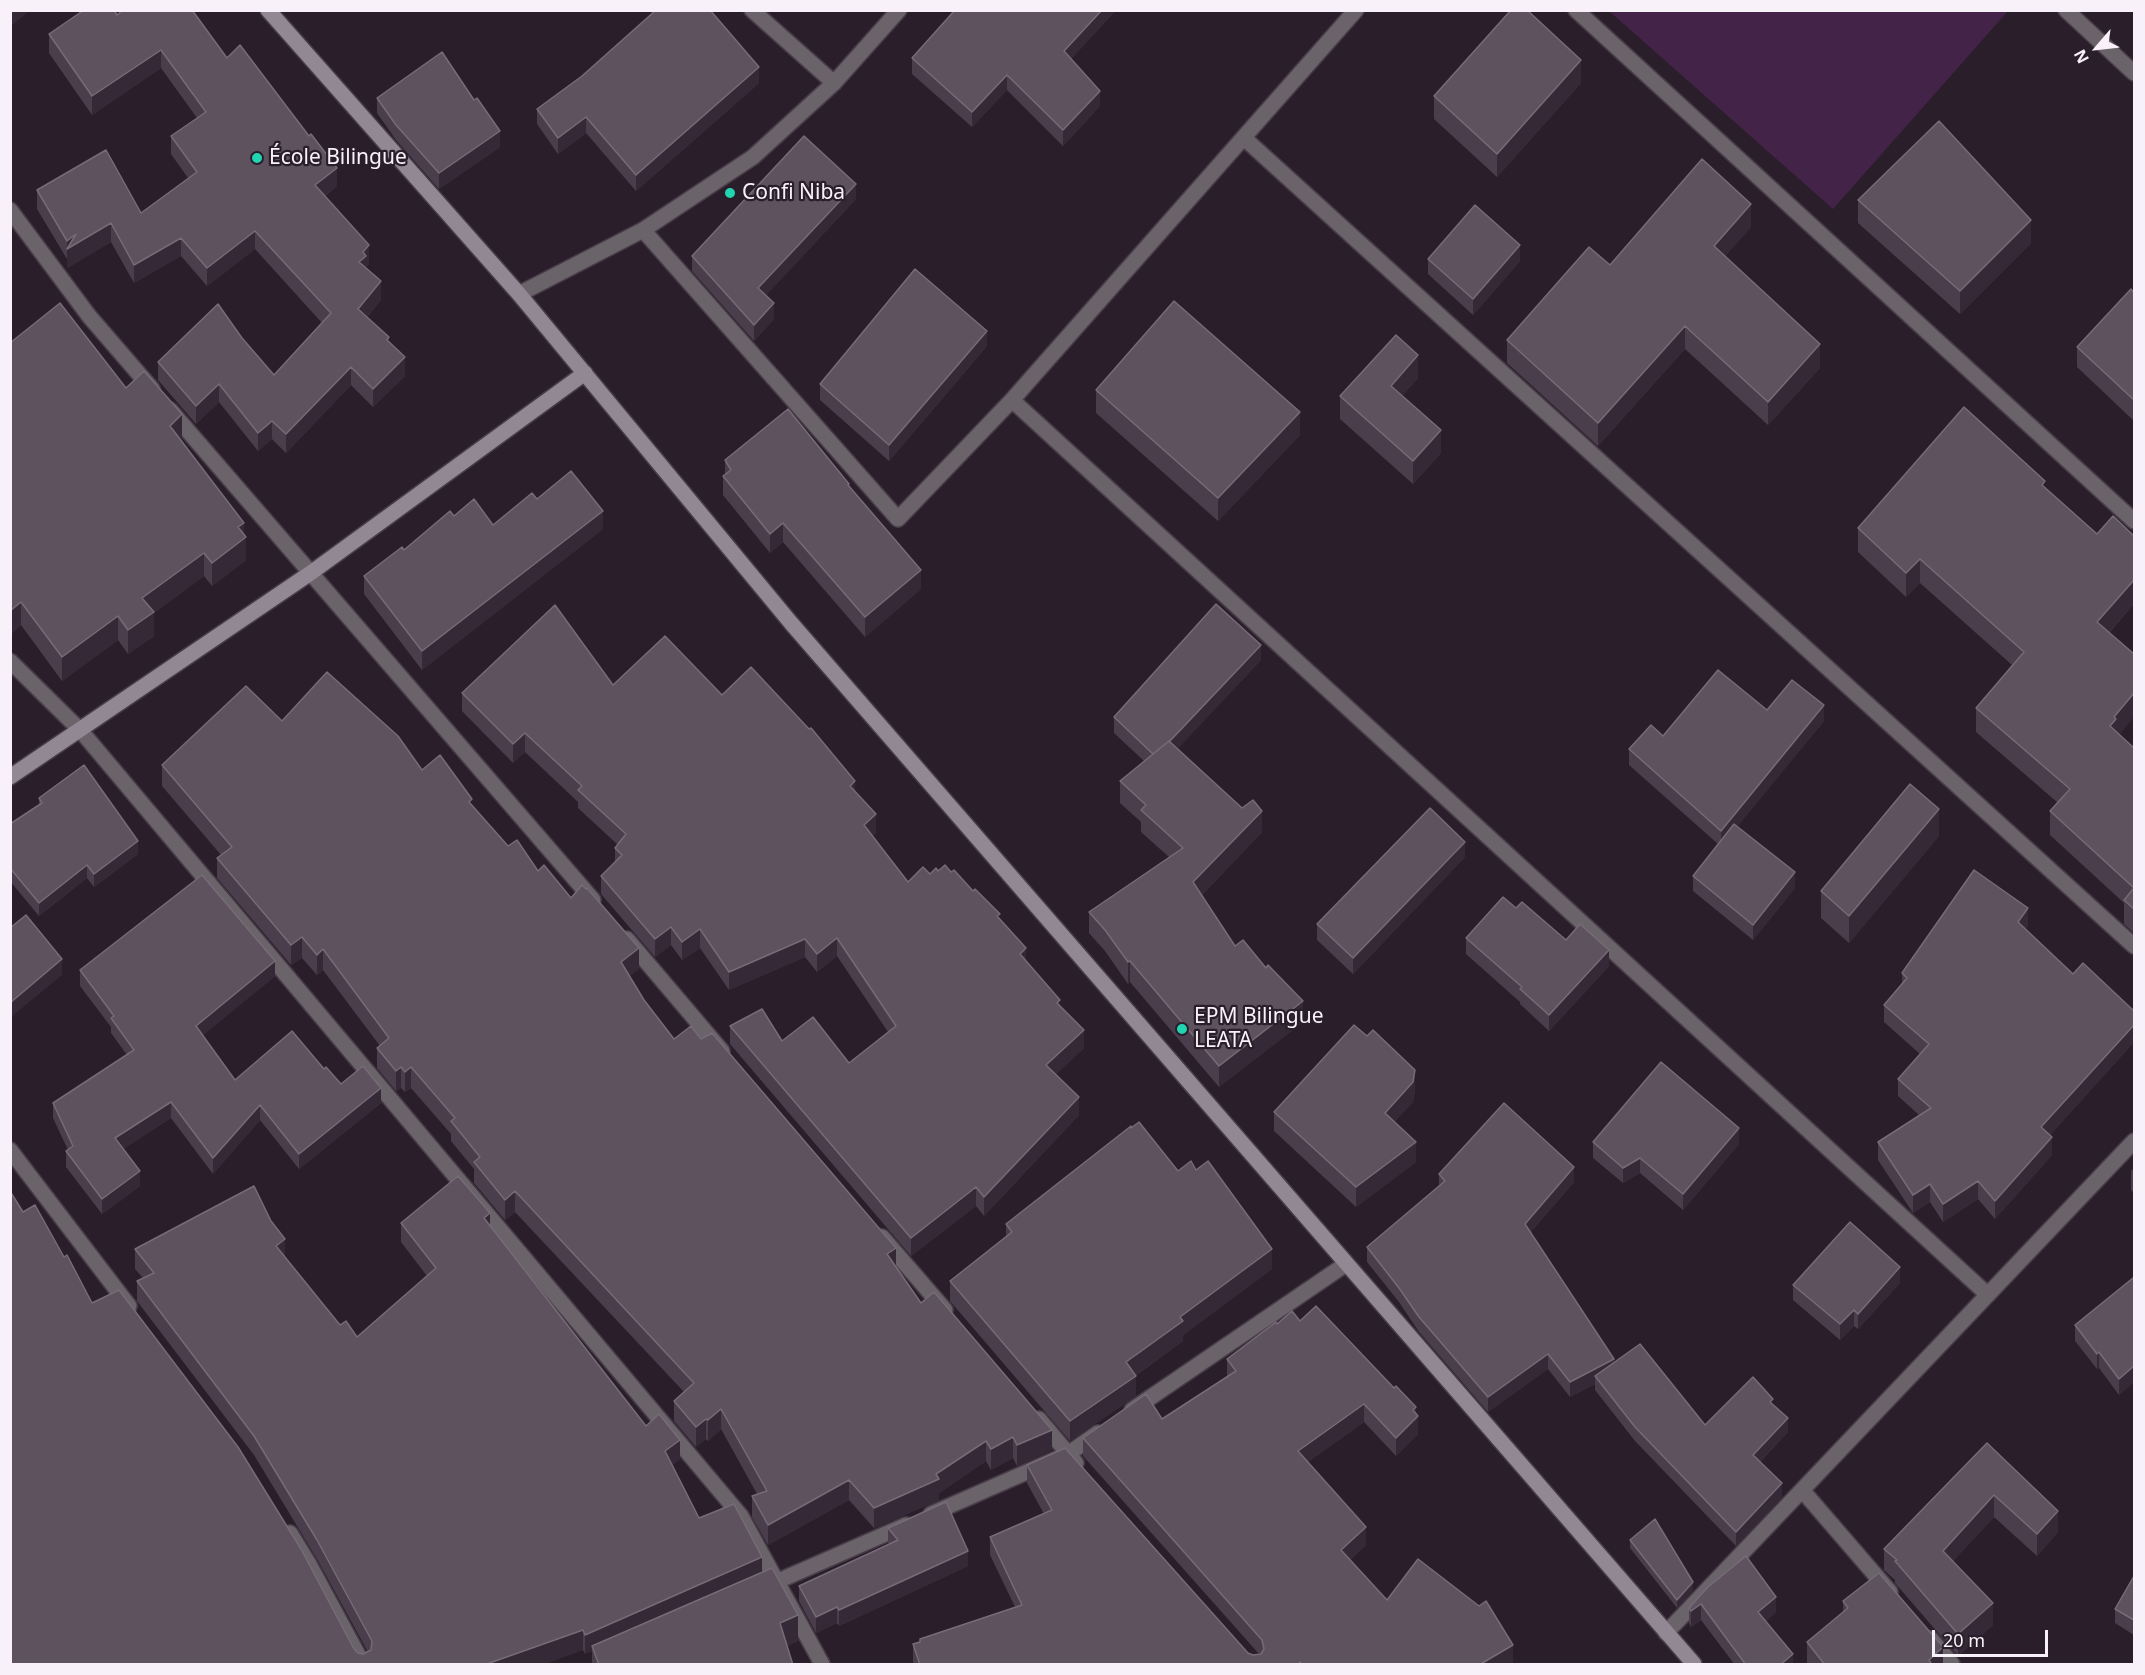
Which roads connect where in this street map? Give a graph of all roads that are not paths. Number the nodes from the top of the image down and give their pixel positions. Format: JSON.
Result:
{"nodes":[{"id":1,"x":268,"y":10,"type":"edge"},
{"id":2,"x":752,"y":10,"type":"edge"},
{"id":3,"x":899,"y":10,"type":"edge"},
{"id":4,"x":1356,"y":10,"type":"edge"},
{"id":5,"x":1576,"y":10,"type":"edge"},
{"id":6,"x":2066,"y":10,"type":"edge"},
{"id":7,"x":2134,"y":73,"type":"edge"},
{"id":8,"x":834,"y":83,"type":"junction"},
{"id":9,"x":1244,"y":138,"type":"junction"},
{"id":10,"x":10,"y":210,"type":"edge"},
{"id":11,"x":643,"y":230,"type":"junction"},
{"id":12,"x":519,"y":294,"type":"junction"},
{"id":13,"x":585,"y":373,"type":"junction"},
{"id":14,"x":1012,"y":400,"type":"junction"},
{"id":15,"x":2134,"y":521,"type":"edge"},
{"id":16,"x":312,"y":572,"type":"junction"},
{"id":17,"x":10,"y":662,"type":"edge"},
{"id":18,"x":81,"y":731,"type":"junction"},
{"id":19,"x":10,"y":777,"type":"edge"},
{"id":20,"x":600,"y":908,"type":"edge"},
{"id":21,"x":616,"y":927,"type":"edge"},
{"id":22,"x":2134,"y":946,"type":"edge"},
{"id":23,"x":733,"y":1063,"type":"edge"},
{"id":24,"x":2134,"y":1141,"type":"edge"},
{"id":25,"x":10,"y":1150,"type":"edge"},
{"id":26,"x":873,"y":1226,"type":"edge"},
{"id":27,"x":1346,"y":1264,"type":"junction"},
{"id":28,"x":1988,"y":1294,"type":"junction"},
{"id":29,"x":951,"y":1317,"type":"edge"},
{"id":30,"x":138,"y":1318,"type":"edge"},
{"id":31,"x":1029,"y":1408,"type":"edge"},
{"id":32,"x":1068,"y":1454,"type":"junction"},
{"id":33,"x":1083,"y":1471,"type":"edge"},
{"id":34,"x":1802,"y":1490,"type":"junction"},
{"id":35,"x":281,"y":1517,"type":"edge"},
{"id":36,"x":777,"y":1582,"type":"junction"},
{"id":37,"x":756,"y":1591,"type":"edge"},
{"id":38,"x":1900,"y":1603,"type":"edge"},
{"id":39,"x":1922,"y":1629,"type":"edge"},
{"id":40,"x":1666,"y":1633,"type":"junction"},
{"id":41,"x":363,"y":1665,"type":"edge"},
{"id":42,"x":822,"y":1665,"type":"edge"},
{"id":43,"x":1694,"y":1665,"type":"edge"},
{"id":44,"x":1952,"y":1665,"type":"edge"}],
"edges":[{"from":1,"to":12,"type":"main road"},
{"from":2,"to":8,"type":"street"},
{"from":3,"to":8,"type":"street"},
{"from":4,"to":9,"type":"street"},
{"from":5,"to":15,"type":"street"},
{"from":6,"to":7,"type":"street"},
{"from":8,"to":11,"type":"street"},
{"from":9,"to":14,"type":"street"},
{"from":9,"to":22,"type":"street"},
{"from":10,"to":16,"type":"street"},
{"from":11,"to":12,"type":"street"},
{"from":11,"to":14,"type":"street"},
{"from":12,"to":13,"type":"main road"},
{"from":13,"to":16,"type":"main road"},
{"from":13,"to":27,"type":"main road"},
{"from":14,"to":28,"type":"street"},
{"from":16,"to":18,"type":"main road"},
{"from":16,"to":20,"type":"street"},
{"from":17,"to":18,"type":"street"},
{"from":18,"to":19,"type":"main road"},
{"from":18,"to":36,"type":"street"},
{"from":21,"to":23,"type":"street"},
{"from":24,"to":28,"type":"street"},
{"from":25,"to":30,"type":"street"},
{"from":26,"to":29,"type":"street"},
{"from":27,"to":32,"type":"street"},
{"from":27,"to":40,"type":"main road"},
{"from":28,"to":34,"type":"street"},
{"from":31,"to":32,"type":"street"},
{"from":32,"to":33,"type":"street"},
{"from":32,"to":36,"type":"street"},
{"from":34,"to":38,"type":"street"},
{"from":34,"to":40,"type":"street"},
{"from":35,"to":41,"type":"street"},
{"from":36,"to":37,"type":"street"},
{"from":36,"to":42,"type":"street"},
{"from":39,"to":44,"type":"street"},
{"from":40,"to":43,"type":"main road"}]}
